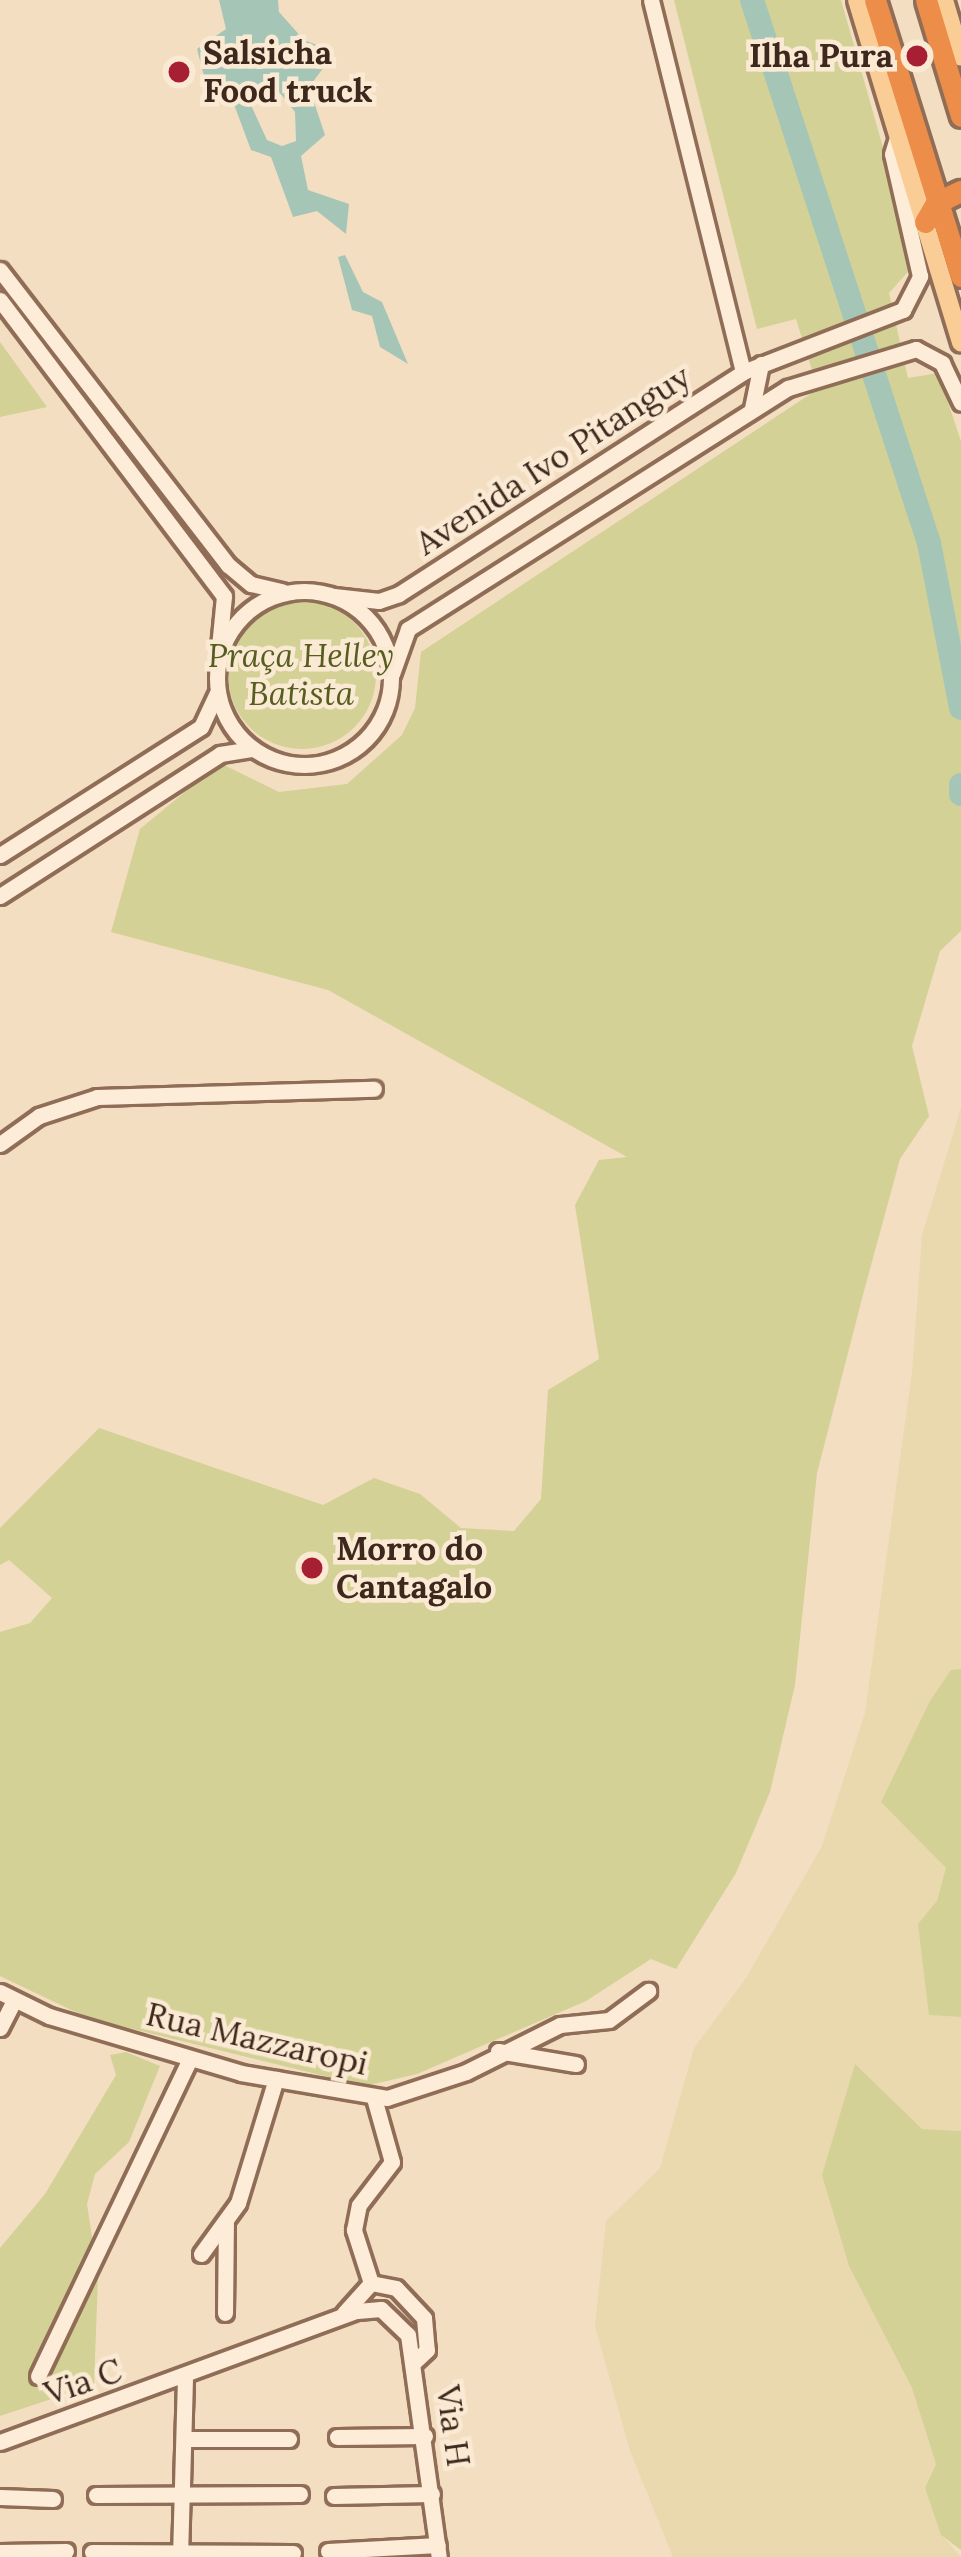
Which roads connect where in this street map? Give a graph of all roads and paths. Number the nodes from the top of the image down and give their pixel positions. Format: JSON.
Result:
{"nodes":[{"id":1,"x":651,"y":0,"type":"edge"},
{"id":2,"x":857,"y":0,"type":"edge"},
{"id":3,"x":875,"y":0,"type":"edge"},
{"id":4,"x":926,"y":0,"type":"edge"},
{"id":5,"x":944,"y":0,"type":"edge"},
{"id":6,"x":961,"y":57,"type":"edge"},
{"id":7,"x":961,"y":116,"type":"edge"},
{"id":8,"x":898,"y":134,"type":"junction"},
{"id":9,"x":961,"y":191,"type":"edge"},
{"id":10,"x":930,"y":213,"type":"junction"},
{"id":11,"x":0,"y":270,"type":"edge"},
{"id":12,"x":961,"y":276,"type":"edge"},
{"id":13,"x":0,"y":300,"type":"edge"},
{"id":14,"x":961,"y":344,"type":"edge"},
{"id":15,"x":761,"y":364,"type":"junction"},
{"id":16,"x":743,"y":373,"type":"junction"},
{"id":17,"x":961,"y":403,"type":"edge"},
{"id":18,"x":752,"y":408,"type":"junction"},
{"id":19,"x":287,"y":592,"type":"junction"},
{"id":20,"x":334,"y":596,"type":"junction"},
{"id":21,"x":218,"y":660,"type":"junction"},
{"id":22,"x":392,"y":674,"type":"junction"},
{"id":23,"x":218,"y":690,"type":"junction"},
{"id":24,"x":253,"y":749,"type":"junction"},
{"id":25,"x":3,"y":849,"type":"edge"},
{"id":26,"x":0,"y":896,"type":"edge"},
{"id":27,"x":374,"y":1089,"type":"dead end"},
{"id":28,"x":0,"y":1144,"type":"edge"},
{"id":29,"x":648,"y":1991,"type":"dead end"},
{"id":30,"x":7,"y":1996,"type":"edge"},
{"id":31,"x":0,"y":2028,"type":"edge"},
{"id":32,"x":498,"y":2051,"type":"junction"},
{"id":33,"x":190,"y":2059,"type":"junction"},
{"id":34,"x":576,"y":2064,"type":"dead end"},
{"id":35,"x":277,"y":2079,"type":"junction"},
{"id":36,"x":374,"y":2098,"type":"junction"},
{"id":37,"x":226,"y":2224,"type":"junction"},
{"id":38,"x":201,"y":2254,"type":"dead end"},
{"id":39,"x":371,"y":2283,"type":"junction"},
{"id":40,"x":225,"y":2313,"type":"dead end"},
{"id":41,"x":342,"y":2316,"type":"junction"},
{"id":42,"x":413,"y":2363,"type":"junction"},
{"id":43,"x":38,"y":2376,"type":"dead end"},
{"id":44,"x":185,"y":2378,"type":"junction"},
{"id":45,"x":424,"y":2436,"type":"junction"},
{"id":46,"x":337,"y":2437,"type":"dead end"},
{"id":47,"x":184,"y":2439,"type":"junction"},
{"id":48,"x":289,"y":2439,"type":"dead end"},
{"id":49,"x":0,"y":2442,"type":"edge"},
{"id":50,"x":184,"y":2494,"type":"junction"},
{"id":51,"x":300,"y":2494,"type":"dead end"},
{"id":52,"x":432,"y":2494,"type":"junction"},
{"id":53,"x":96,"y":2495,"type":"dead end"},
{"id":54,"x":334,"y":2496,"type":"dead end"},
{"id":55,"x":0,"y":2497,"type":"edge"},
{"id":56,"x":53,"y":2499,"type":"dead end"},
{"id":57,"x":66,"y":2551,"type":"dead end"},
{"id":58,"x":328,"y":2551,"type":"dead end"},
{"id":59,"x":438,"y":2551,"type":"edge"},
{"id":60,"x":0,"y":2552,"type":"edge"},
{"id":61,"x":92,"y":2552,"type":"dead end"},
{"id":62,"x":293,"y":2553,"type":"dead end"},
{"id":63,"x":180,"y":2554,"type":"edge"}],
"edges":[{"from":1,"to":16,"type":"street"},
{"from":2,"to":8,"type":"main road"},
{"from":3,"to":10,"type":"highway"},
{"from":4,"to":7,"type":"highway"},
{"from":5,"to":6,"type":"main road"},
{"from":8,"to":10,"type":"main road"},
{"from":8,"to":15,"type":"street","name":"Avenida Ivo Pitanguy"},
{"from":9,"to":10,"type":"highway"},
{"from":10,"to":12,"type":"highway"},
{"from":10,"to":14,"type":"main road"},
{"from":11,"to":19,"type":"street"},
{"from":13,"to":21,"type":"street"},
{"from":15,"to":16,"type":"street","name":"Avenida Ivo Pitanguy"},
{"from":15,"to":18,"type":"street"},
{"from":16,"to":20,"type":"street","name":"Avenida Ivo Pitanguy"},
{"from":17,"to":18,"type":"street","name":"Avenida Ivo Pitanguy"},
{"from":18,"to":22,"type":"street","name":"Avenida Ivo Pitanguy"},
{"from":19,"to":20,"type":"street"},
{"from":19,"to":21,"type":"street"},
{"from":20,"to":22,"type":"street"},
{"from":21,"to":23,"type":"street"},
{"from":22,"to":24,"type":"street"},
{"from":23,"to":24,"type":"street"},
{"from":23,"to":25,"type":"street"},
{"from":24,"to":26,"type":"street"},
{"from":27,"to":28,"type":"street"},
{"from":29,"to":32,"type":"street","name":"Rua Mazzaropi"},
{"from":30,"to":31,"type":"street"},
{"from":30,"to":33,"type":"street","name":"Rua Mazzaropi"},
{"from":32,"to":34,"type":"street"},
{"from":32,"to":36,"type":"street","name":"Rua Mazzaropi"},
{"from":33,"to":35,"type":"street","name":"Rua Mazzaropi"},
{"from":33,"to":43,"type":"street"},
{"from":35,"to":36,"type":"street","name":"Rua Mazzaropi"},
{"from":35,"to":37,"type":"street"},
{"from":36,"to":39,"type":"street"},
{"from":37,"to":38,"type":"street"},
{"from":37,"to":40,"type":"street"},
{"from":39,"to":41,"type":"street"},
{"from":39,"to":42,"type":"street"},
{"from":41,"to":42,"type":"street","name":"Via H"},
{"from":41,"to":44,"type":"street","name":"Via C"},
{"from":42,"to":45,"type":"street","name":"Via H"},
{"from":44,"to":47,"type":"street"},
{"from":44,"to":49,"type":"street","name":"Via C"},
{"from":45,"to":46,"type":"street"},
{"from":45,"to":52,"type":"street","name":"Via H"},
{"from":47,"to":48,"type":"street"},
{"from":47,"to":50,"type":"street"},
{"from":50,"to":51,"type":"street"},
{"from":50,"to":53,"type":"street"},
{"from":50,"to":63,"type":"street"},
{"from":52,"to":54,"type":"street"},
{"from":52,"to":59,"type":"street","name":"Via H"},
{"from":55,"to":56,"type":"street"},
{"from":57,"to":60,"type":"street"},
{"from":58,"to":59,"type":"street"},
{"from":61,"to":63,"type":"street"},
{"from":62,"to":63,"type":"street"}]}
